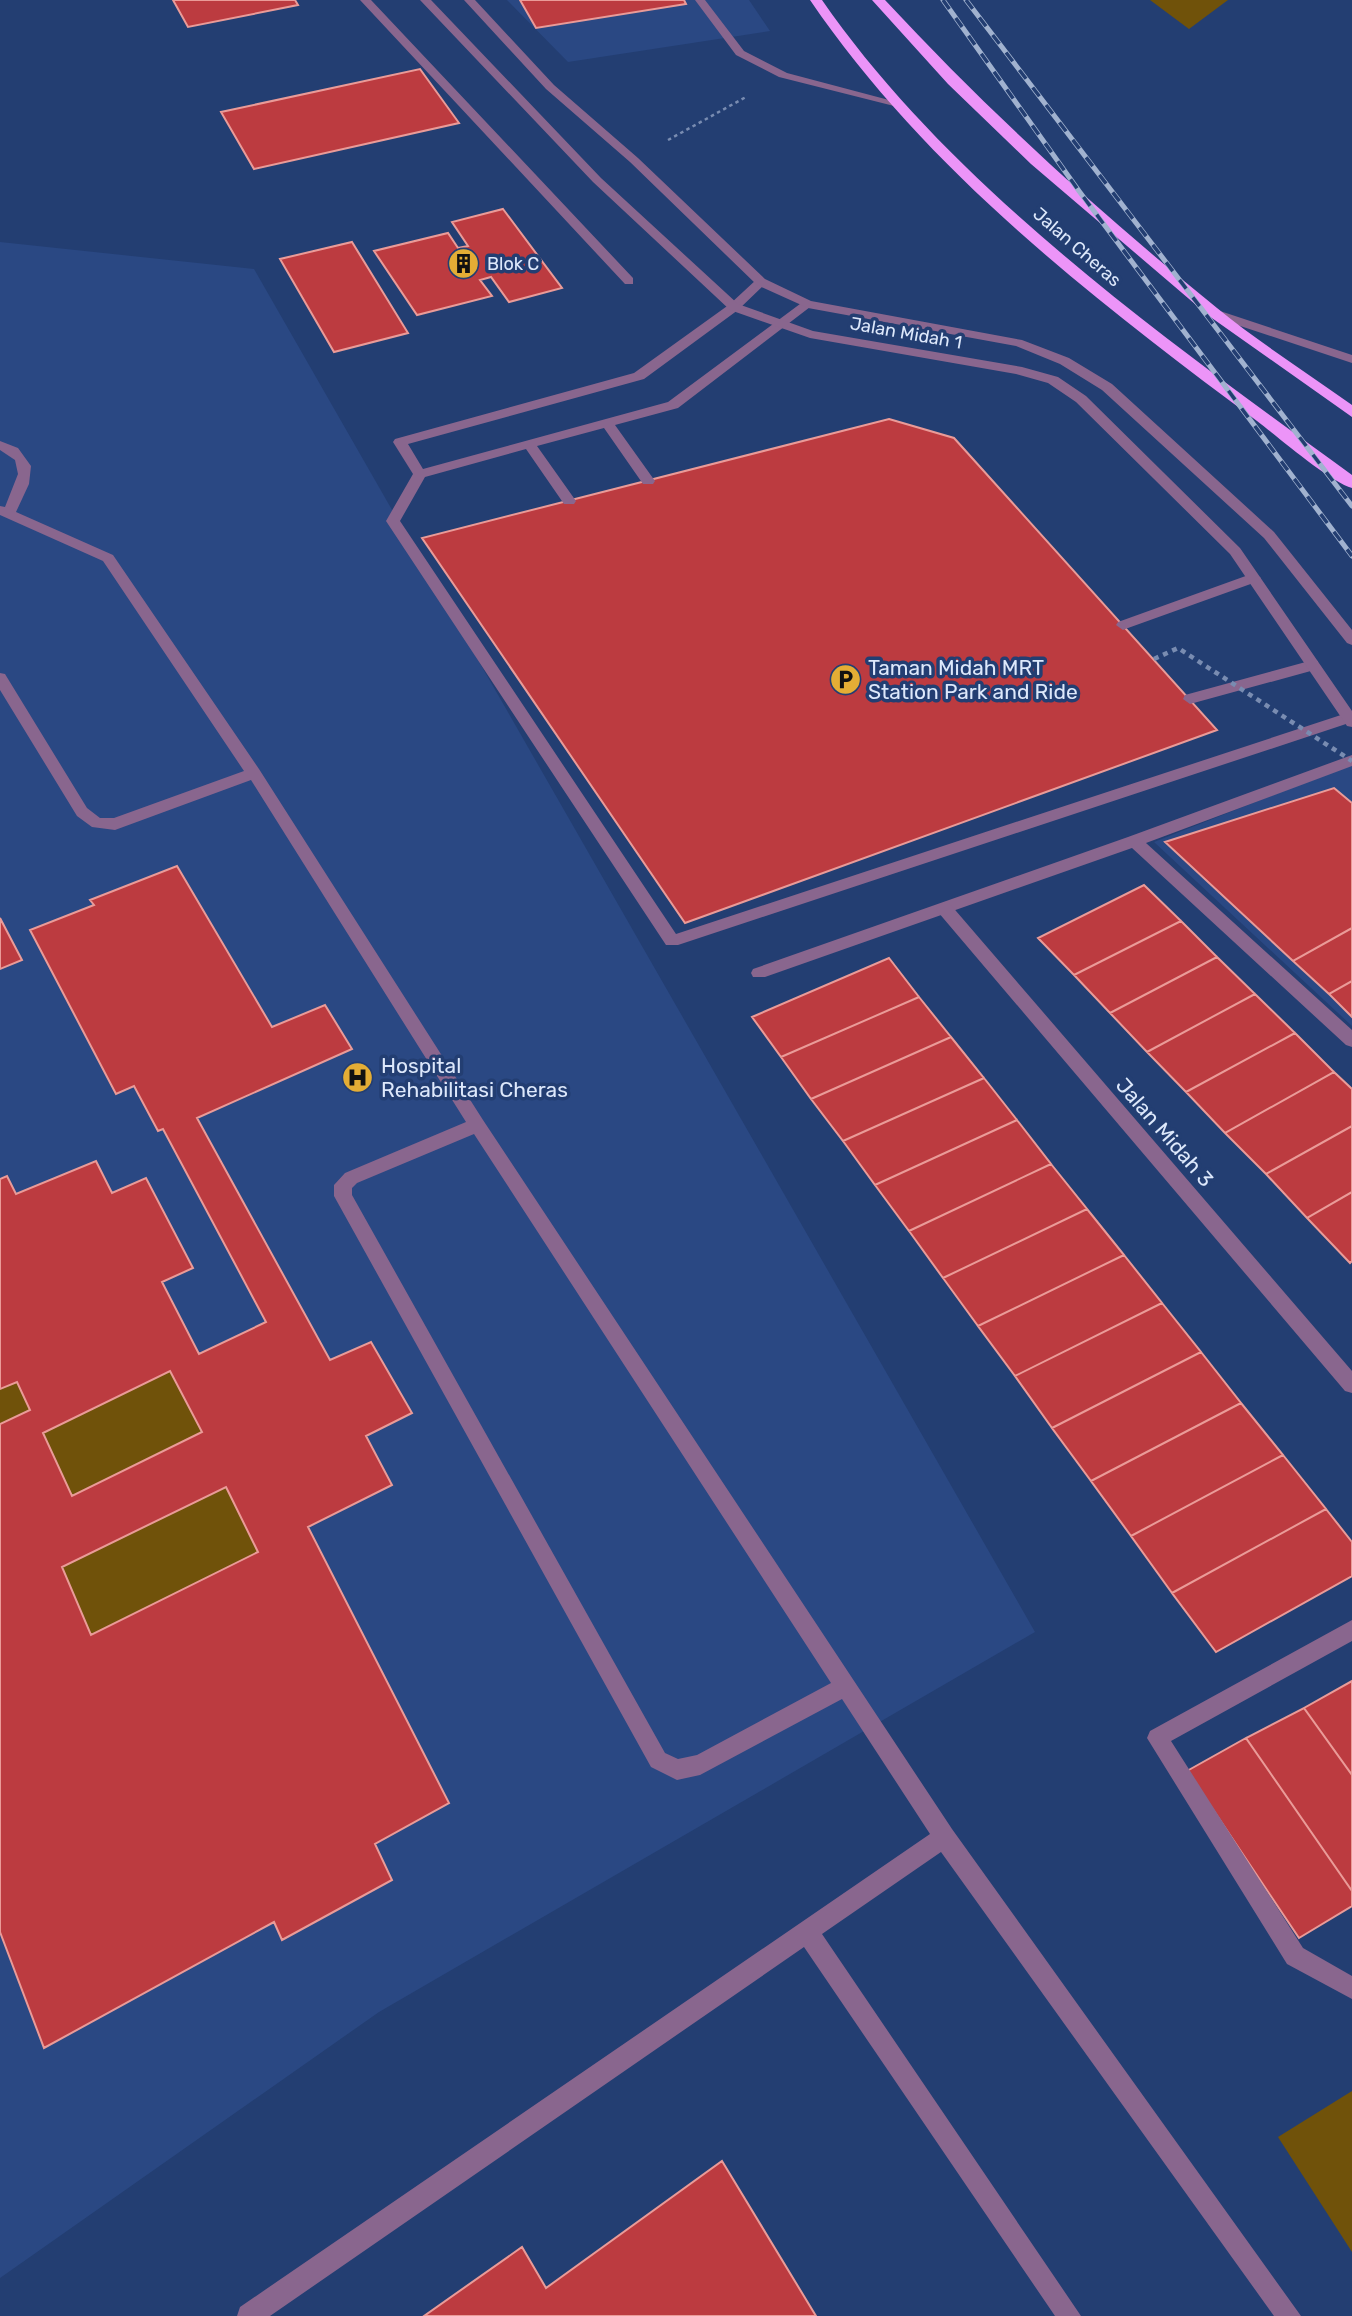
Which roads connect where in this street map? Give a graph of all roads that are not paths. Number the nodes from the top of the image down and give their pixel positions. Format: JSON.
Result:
{"nodes":[{"id":1,"x":365,"y":0,"type":"edge"},
{"id":2,"x":425,"y":0,"type":"edge"},
{"id":3,"x":469,"y":0,"type":"edge"},
{"id":4,"x":700,"y":0,"type":"edge"},
{"id":5,"x":816,"y":0,"type":"edge"},
{"id":6,"x":878,"y":0,"type":"edge"},
{"id":7,"x":898,"y":103,"type":"junction"},
{"id":8,"x":629,"y":281,"type":"dead end"},
{"id":9,"x":761,"y":282,"type":"junction"},
{"id":10,"x":808,"y":304,"type":"junction"},
{"id":11,"x":734,"y":307,"type":"junction"},
{"id":12,"x":1214,"y":313,"type":"junction"},
{"id":13,"x":779,"y":323,"type":"junction"},
{"id":14,"x":1352,"y":359,"type":"edge"},
{"id":15,"x":1352,"y":412,"type":"edge"},
{"id":16,"x":607,"y":423,"type":"junction"},
{"id":17,"x":529,"y":444,"type":"junction"},
{"id":18,"x":0,"y":445,"type":"edge"},
{"id":19,"x":420,"y":474,"type":"junction"},
{"id":20,"x":648,"y":481,"type":"dead end"},
{"id":21,"x":1352,"y":483,"type":"edge"},
{"id":22,"x":569,"y":500,"type":"dead end"},
{"id":23,"x":4,"y":512,"type":"edge"},
{"id":24,"x":1254,"y":578,"type":"junction"},
{"id":25,"x":1123,"y":625,"type":"dead end"},
{"id":26,"x":1352,"y":640,"type":"edge"},
{"id":27,"x":1313,"y":665,"type":"junction"},
{"id":28,"x":0,"y":678,"type":"edge"},
{"id":29,"x":1189,"y":699,"type":"dead end"},
{"id":30,"x":1351,"y":720,"type":"edge"},
{"id":31,"x":1352,"y":760,"type":"edge"},
{"id":32,"x":254,"y":773,"type":"junction"},
{"id":33,"x":1134,"y":841,"type":"junction"},
{"id":34,"x":944,"y":908,"type":"junction"},
{"id":35,"x":759,"y":973,"type":"dead end"},
{"id":36,"x":1352,"y":1040,"type":"edge"},
{"id":37,"x":477,"y":1125,"type":"junction"},
{"id":38,"x":1352,"y":1385,"type":"edge"},
{"id":39,"x":1352,"y":1630,"type":"edge"},
{"id":40,"x":845,"y":1686,"type":"junction"},
{"id":41,"x":944,"y":1837,"type":"junction"},
{"id":42,"x":807,"y":1932,"type":"junction"},
{"id":43,"x":1352,"y":1987,"type":"edge"},
{"id":44,"x":249,"y":2316,"type":"edge"},
{"id":45,"x":1069,"y":2316,"type":"edge"},
{"id":46,"x":1289,"y":2316,"type":"edge"}],
"edges":[{"from":1,"to":8,"type":"street"},
{"from":2,"to":11,"type":"street","name":"Jalan Midah 1"},
{"from":3,"to":9,"type":"street","name":"Jalan Midah 1"},
{"from":4,"to":7,"type":"street"},
{"from":5,"to":7,"type":"highway","name":"Jalan Cheras"},
{"from":6,"to":12,"type":"highway","name":"Jalan Cheras"},
{"from":7,"to":21,"type":"highway","name":"Jalan Cheras"},
{"from":9,"to":10,"type":"street","name":"Jalan Midah 1"},
{"from":9,"to":11,"type":"street"},
{"from":10,"to":13,"type":"street"},
{"from":10,"to":26,"type":"street","name":"Jalan Midah 1"},
{"from":11,"to":13,"type":"street","name":"Jalan Midah 1"},
{"from":11,"to":19,"type":"street"},
{"from":12,"to":14,"type":"street"},
{"from":12,"to":15,"type":"highway","name":"Jalan Cheras"},
{"from":13,"to":16,"type":"street"},
{"from":13,"to":24,"type":"street","name":"Jalan Midah 1"},
{"from":16,"to":17,"type":"street"},
{"from":16,"to":20,"type":"street"},
{"from":17,"to":19,"type":"street"},
{"from":17,"to":22,"type":"street"},
{"from":18,"to":23,"type":"street"},
{"from":19,"to":30,"type":"street"},
{"from":23,"to":32,"type":"street"},
{"from":24,"to":25,"type":"street"},
{"from":24,"to":27,"type":"street","name":"Jalan Midah 1"},
{"from":27,"to":29,"type":"street"},
{"from":27,"to":30,"type":"street","name":"Jalan Midah 1"},
{"from":28,"to":32,"type":"street"},
{"from":31,"to":33,"type":"street"},
{"from":32,"to":37,"type":"street"},
{"from":33,"to":34,"type":"street"},
{"from":33,"to":36,"type":"street"},
{"from":34,"to":35,"type":"street"},
{"from":34,"to":38,"type":"street","name":"Jalan Midah 3"},
{"from":37,"to":40,"type":"street"},
{"from":37,"to":40,"type":"street"},
{"from":39,"to":43,"type":"street"},
{"from":40,"to":41,"type":"street"},
{"from":41,"to":42,"type":"street"},
{"from":41,"to":46,"type":"street"},
{"from":42,"to":44,"type":"street"},
{"from":42,"to":45,"type":"street"}]}
